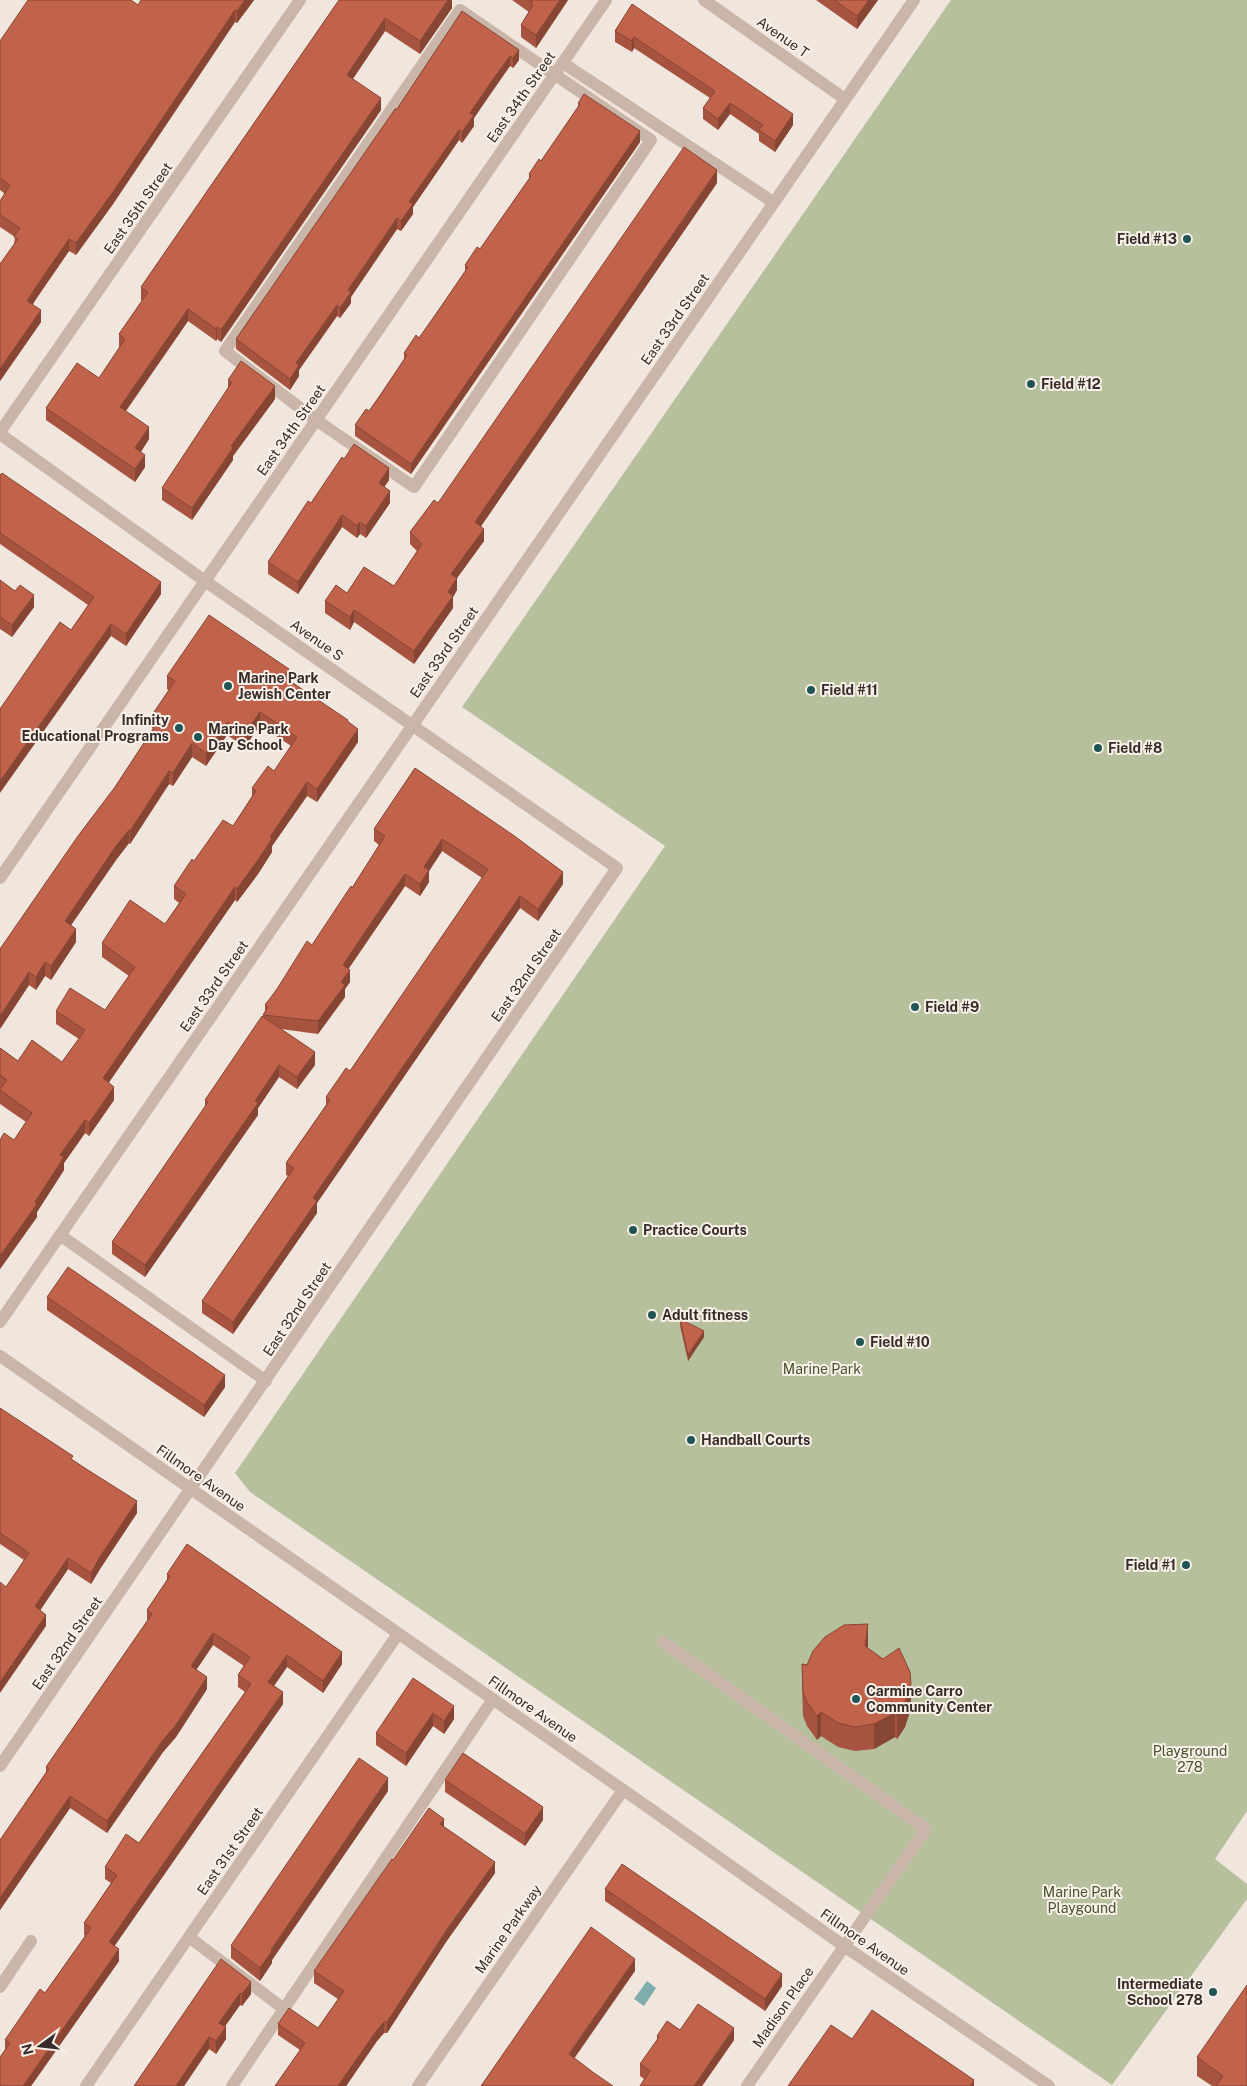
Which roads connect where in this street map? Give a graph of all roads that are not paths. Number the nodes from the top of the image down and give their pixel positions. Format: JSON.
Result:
{"nodes":[{"id":1,"x":300,"y":0,"type":"edge"},
{"id":2,"x":606,"y":0,"type":"edge"},
{"id":3,"x":704,"y":0,"type":"edge"},
{"id":4,"x":914,"y":0,"type":"edge"},
{"id":5,"x":563,"y":63,"type":"junction"},
{"id":6,"x":555,"y":74,"type":"junction"},
{"id":7,"x":846,"y":99,"type":"junction"},
{"id":8,"x":773,"y":202,"type":"junction"},
{"id":9,"x":316,"y":420,"type":"junction"},
{"id":10,"x":0,"y":433,"type":"edge"},
{"id":11,"x":205,"y":581,"type":"junction"},
{"id":12,"x":412,"y":725,"type":"junction"},
{"id":13,"x":618,"y":868,"type":"joint"},
{"id":14,"x":0,"y":878,"type":"edge"},
{"id":15,"x":60,"y":1235,"type":"junction"},
{"id":16,"x":0,"y":1322,"type":"edge"},
{"id":17,"x":0,"y":1356,"type":"edge"},
{"id":18,"x":266,"y":1381,"type":"junction"},
{"id":19,"x":191,"y":1490,"type":"junction"},
{"id":20,"x":398,"y":1634,"type":"junction"},
{"id":21,"x":664,"y":1642,"type":"dead end"},
{"id":22,"x":493,"y":1699,"type":"junction"},
{"id":23,"x":0,"y":1766,"type":"edge"},
{"id":24,"x":623,"y":1790,"type":"junction"},
{"id":25,"x":189,"y":1937,"type":"junction"},
{"id":26,"x":31,"y":1941,"type":"dead end"},
{"id":27,"x":844,"y":1946,"type":"junction"},
{"id":28,"x":0,"y":1987,"type":"edge"},
{"id":29,"x":284,"y":2009,"type":"junction"},
{"id":30,"x":86,"y":2086,"type":"edge"},
{"id":31,"x":232,"y":2086,"type":"edge"},
{"id":32,"x":418,"y":2086,"type":"edge"},
{"id":33,"x":747,"y":2086,"type":"edge"},
{"id":34,"x":1049,"y":2086,"type":"edge"}],
"edges":[{"from":1,"to":10,"type":"street","name":"East 35th Street"},
{"from":2,"to":5,"type":"street","name":"East 34th Street"},
{"from":3,"to":7,"type":"street","name":"Avenue T"},
{"from":4,"to":7,"type":"street","name":"East 33rd Street"},
{"from":5,"to":6,"type":"street","name":"East 34th Street"},
{"from":5,"to":8,"type":"street"},
{"from":6,"to":9,"type":"street","name":"East 34th Street"},
{"from":6,"to":9,"type":"street"},
{"from":6,"to":9,"type":"street"},
{"from":7,"to":8,"type":"street","name":"East 33rd Street"},
{"from":8,"to":12,"type":"street","name":"East 33rd Street"},
{"from":9,"to":11,"type":"street","name":"East 34th Street"},
{"from":10,"to":11,"type":"street","name":"Avenue S"},
{"from":11,"to":12,"type":"street","name":"Avenue S"},
{"from":11,"to":14,"type":"street","name":"East 34th Street"},
{"from":12,"to":13,"type":"street","name":"Avenue S"},
{"from":12,"to":15,"type":"street","name":"East 33rd Street"},
{"from":13,"to":18,"type":"street","name":"East 32nd Street"},
{"from":15,"to":16,"type":"street","name":"East 33rd Street"},
{"from":15,"to":18,"type":"street"},
{"from":17,"to":19,"type":"street","name":"Fillmore Avenue"},
{"from":18,"to":19,"type":"street","name":"East 32nd Street"},
{"from":19,"to":20,"type":"street","name":"Fillmore Avenue"},
{"from":19,"to":23,"type":"street","name":"East 32nd Street"},
{"from":20,"to":22,"type":"street","name":"Fillmore Avenue"},
{"from":20,"to":25,"type":"street","name":"East 31st Street"},
{"from":21,"to":27,"type":"street","name":"Madison Place"},
{"from":22,"to":24,"type":"street","name":"Fillmore Avenue"},
{"from":22,"to":29,"type":"street"},
{"from":24,"to":27,"type":"street","name":"Fillmore Avenue"},
{"from":24,"to":32,"type":"street","name":"Marine Parkway"},
{"from":25,"to":29,"type":"street"},
{"from":25,"to":30,"type":"street","name":"East 31st Street"},
{"from":26,"to":28,"type":"street"},
{"from":27,"to":33,"type":"street","name":"Madison Place"},
{"from":27,"to":34,"type":"street","name":"Fillmore Avenue"},
{"from":29,"to":31,"type":"street"}]}
